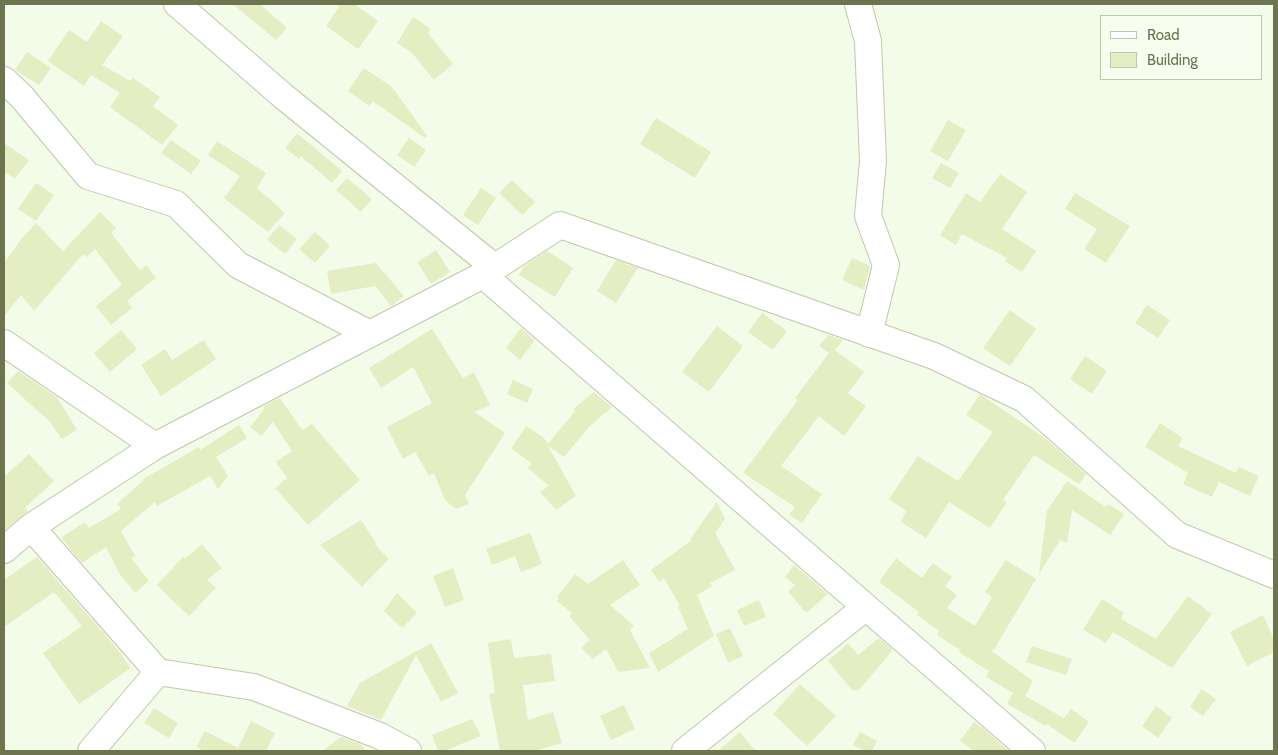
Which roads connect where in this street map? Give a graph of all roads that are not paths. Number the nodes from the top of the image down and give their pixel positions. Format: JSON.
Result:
{"nodes":[{"id":1,"x":177,"y":4,"type":"edge"},
{"id":2,"x":858,"y":4,"type":"edge"},
{"id":3,"x":4,"y":80,"type":"edge"},
{"id":4,"x":488,"y":271,"type":"junction"},
{"id":5,"x":370,"y":334,"type":"junction"},
{"id":6,"x":869,"y":334,"type":"junction"},
{"id":7,"x":4,"y":343,"type":"edge"},
{"id":8,"x":155,"y":446,"type":"junction"},
{"id":9,"x":31,"y":527,"type":"junction"},
{"id":10,"x":4,"y":550,"type":"edge"},
{"id":11,"x":1274,"y":575,"type":"edge"},
{"id":12,"x":866,"y":607,"type":"junction"},
{"id":13,"x":158,"y":672,"type":"junction"},
{"id":14,"x":92,"y":751,"type":"edge"},
{"id":15,"x":408,"y":751,"type":"edge"},
{"id":16,"x":685,"y":751,"type":"edge"},
{"id":17,"x":1032,"y":751,"type":"edge"}],
"edges":[{"from":1,"to":4,"type":"street"},
{"from":2,"to":6,"type":"street"},
{"from":3,"to":5,"type":"street"},
{"from":4,"to":5,"type":"street"},
{"from":4,"to":6,"type":"street"},
{"from":4,"to":12,"type":"street"},
{"from":5,"to":8,"type":"street"},
{"from":6,"to":11,"type":"street"},
{"from":7,"to":8,"type":"street"},
{"from":8,"to":9,"type":"street"},
{"from":9,"to":10,"type":"street"},
{"from":9,"to":13,"type":"street"},
{"from":12,"to":16,"type":"street"},
{"from":12,"to":17,"type":"street"},
{"from":13,"to":14,"type":"street"},
{"from":13,"to":15,"type":"street"}]}
